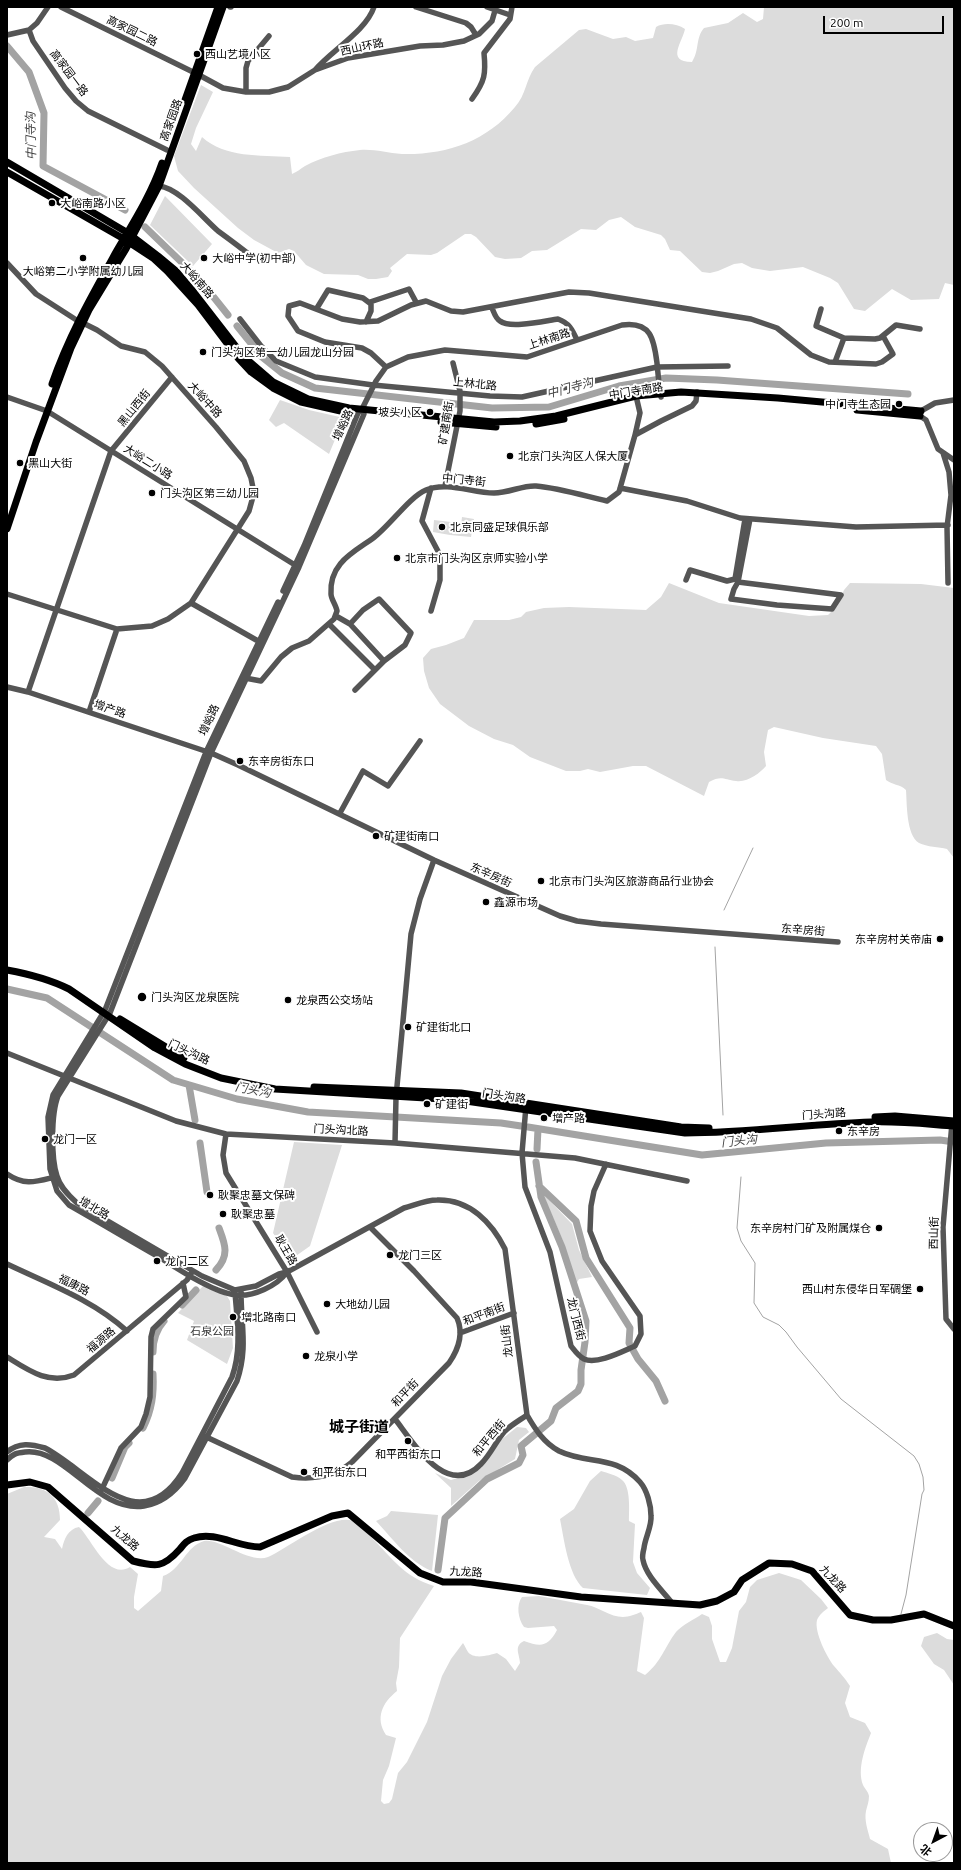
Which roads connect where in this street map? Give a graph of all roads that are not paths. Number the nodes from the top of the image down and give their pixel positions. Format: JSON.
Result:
{"nodes":[{"id":1,"x":48,"y":7,"type":"edge"},
{"id":2,"x":61,"y":7,"type":"edge"},
{"id":3,"x":218,"y":7,"type":"edge"},
{"id":4,"x":223,"y":7,"type":"edge"},
{"id":5,"x":374,"y":7,"type":"edge"},
{"id":6,"x":416,"y":7,"type":"edge"},
{"id":7,"x":487,"y":7,"type":"edge"},
{"id":8,"x":511,"y":7,"type":"edge"},
{"id":9,"x":495,"y":9,"type":"edge"},
{"id":10,"x":510,"y":15,"type":"junction"},
{"id":11,"x":26,"y":31,"type":"junction"},
{"id":12,"x":7,"y":35,"type":"edge"},
{"id":13,"x":476,"y":35,"type":"junction"},
{"id":14,"x":269,"y":36,"type":"dead end"},
{"id":15,"x":315,"y":70,"type":"junction"},
{"id":16,"x":197,"y":74,"type":"junction"},
{"id":17,"x":246,"y":92,"type":"junction"},
{"id":18,"x":472,"y":99,"type":"dead end"},
{"id":19,"x":167,"y":150,"type":"junction"},
{"id":20,"x":7,"y":162,"type":"edge"},
{"id":21,"x":7,"y":172,"type":"edge"},
{"id":22,"x":159,"y":186,"type":"junction"},
{"id":23,"x":129,"y":238,"type":"junction"},
{"id":24,"x":251,"y":256,"type":"dead end"},
{"id":25,"x":7,"y":263,"type":"edge"},
{"id":26,"x":370,"y":302,"type":"junction"},
{"id":27,"x":416,"y":302,"type":"junction"},
{"id":28,"x":317,"y":308,"type":"junction"},
{"id":29,"x":492,"y":308,"type":"junction"},
{"id":30,"x":822,"y":308,"type":"dead end"},
{"id":31,"x":240,"y":319,"type":"dead end"},
{"id":32,"x":80,"y":322,"type":"junction"},
{"id":33,"x":366,"y":322,"type":"junction"},
{"id":34,"x":920,"y":329,"type":"dead end"},
{"id":35,"x":883,"y":336,"type":"junction"},
{"id":36,"x":844,"y":338,"type":"junction"},
{"id":37,"x":577,"y":340,"type":"junction"},
{"id":38,"x":835,"y":362,"type":"junction"},
{"id":39,"x":453,"y":363,"type":"dead end"},
{"id":40,"x":728,"y":366,"type":"dead end"},
{"id":41,"x":386,"y":367,"type":"junction"},
{"id":42,"x":657,"y":367,"type":"junction"},
{"id":43,"x":172,"y":377,"type":"junction"},
{"id":44,"x":372,"y":388,"type":"junction"},
{"id":45,"x":660,"y":392,"type":"junction"},
{"id":46,"x":460,"y":393,"type":"junction"},
{"id":47,"x":696,"y":394,"type":"junction"},
{"id":48,"x":7,"y":397,"type":"edge"},
{"id":49,"x":636,"y":398,"type":"junction"},
{"id":50,"x":954,"y":400,"type":"edge"},
{"id":51,"x":46,"y":410,"type":"junction"},
{"id":52,"x":362,"y":412,"type":"junction"},
{"id":53,"x":920,"y":413,"type":"junction"},
{"id":54,"x":458,"y":422,"type":"junction"},
{"id":55,"x":635,"y":435,"type":"junction"},
{"id":56,"x":111,"y":451,"type":"junction"},
{"id":57,"x":943,"y":453,"type":"junction"},
{"id":58,"x":954,"y":460,"type":"edge"},
{"id":59,"x":445,"y":486,"type":"junction"},
{"id":60,"x":431,"y":488,"type":"junction"},
{"id":61,"x":620,"y":488,"type":"junction"},
{"id":62,"x":7,"y":514,"type":"edge"},
{"id":63,"x":747,"y":519,"type":"junction"},
{"id":64,"x":948,"y":525,"type":"junction"},
{"id":65,"x":7,"y":529,"type":"edge"},
{"id":66,"x":239,"y":530,"type":"junction"},
{"id":67,"x":295,"y":565,"type":"junction"},
{"id":68,"x":686,"y":580,"type":"dead end"},
{"id":69,"x":738,"y":582,"type":"junction"},
{"id":70,"x":948,"y":583,"type":"dead end"},
{"id":71,"x":7,"y":594,"type":"edge"},
{"id":72,"x":191,"y":603,"type":"junction"},
{"id":73,"x":57,"y":610,"type":"junction"},
{"id":74,"x":431,"y":611,"type":"dead end"},
{"id":75,"x":336,"y":616,"type":"junction"},
{"id":76,"x":329,"y":624,"type":"junction"},
{"id":77,"x":350,"y":624,"type":"junction"},
{"id":78,"x":116,"y":629,"type":"junction"},
{"id":79,"x":258,"y":641,"type":"junction"},
{"id":80,"x":384,"y":661,"type":"junction"},
{"id":81,"x":375,"y":670,"type":"junction"},
{"id":82,"x":245,"y":678,"type":"junction"},
{"id":83,"x":7,"y":687,"type":"edge"},
{"id":84,"x":355,"y":690,"type":"dead end"},
{"id":85,"x":28,"y":692,"type":"junction"},
{"id":86,"x":89,"y":712,"type":"junction"},
{"id":87,"x":420,"y":740,"type":"dead end"},
{"id":88,"x":208,"y":752,"type":"junction"},
{"id":89,"x":340,"y":813,"type":"junction"},
{"id":90,"x":434,"y":860,"type":"junction"},
{"id":91,"x":838,"y":942,"type":"dead end"},
{"id":92,"x":7,"y":965,"type":"edge"},
{"id":93,"x":7,"y":970,"type":"edge"},
{"id":94,"x":106,"y":1013,"type":"junction"},
{"id":95,"x":7,"y":1052,"type":"edge"},
{"id":96,"x":66,"y":1077,"type":"junction"},
{"id":97,"x":396,"y":1096,"type":"junction"},
{"id":98,"x":525,"y":1107,"type":"junction"},
{"id":99,"x":953,"y":1123,"type":"edge"},
{"id":100,"x":226,"y":1134,"type":"junction"},
{"id":101,"x":395,"y":1143,"type":"junction"},
{"id":102,"x":522,"y":1153,"type":"junction"},
{"id":103,"x":606,"y":1164,"type":"junction"},
{"id":104,"x":7,"y":1174,"type":"edge"},
{"id":105,"x":54,"y":1177,"type":"junction"},
{"id":106,"x":687,"y":1181,"type":"dead end"},
{"id":107,"x":370,"y":1227,"type":"junction"},
{"id":108,"x":7,"y":1264,"type":"edge"},
{"id":109,"x":287,"y":1272,"type":"junction"},
{"id":110,"x":191,"y":1273,"type":"junction"},
{"id":111,"x":183,"y":1284,"type":"junction"},
{"id":112,"x":238,"y":1292,"type":"junction"},
{"id":113,"x":514,"y":1313,"type":"junction"},
{"id":114,"x":954,"y":1330,"type":"edge"},
{"id":115,"x":127,"y":1331,"type":"junction"},
{"id":116,"x":317,"y":1332,"type":"dead end"},
{"id":117,"x":460,"y":1333,"type":"junction"},
{"id":118,"x":7,"y":1357,"type":"edge"},
{"id":119,"x":527,"y":1415,"type":"junction"},
{"id":120,"x":395,"y":1419,"type":"junction"},
{"id":121,"x":204,"y":1437,"type":"junction"},
{"id":122,"x":7,"y":1452,"type":"edge"},
{"id":123,"x":7,"y":1460,"type":"edge"},
{"id":124,"x":7,"y":1484,"type":"edge"},
{"id":125,"x":102,"y":1488,"type":"junction"},
{"id":126,"x":672,"y":1603,"type":"junction"},
{"id":127,"x":954,"y":1626,"type":"edge"}],
"edges":[{"from":1,"to":11,"type":"street"},
{"from":2,"to":16,"type":"street","name":"高家园二路"},
{"from":3,"to":16,"type":"main road","name":"高家园路"},
{"from":4,"to":16,"type":"main road","name":"高家园路"},
{"from":5,"to":15,"type":"street"},
{"from":6,"to":13,"type":"street"},
{"from":7,"to":9,"type":"street"},
{"from":8,"to":10,"type":"street"},
{"from":9,"to":10,"type":"street"},
{"from":9,"to":13,"type":"street","name":"西山环路"},
{"from":10,"to":18,"type":"street"},
{"from":11,"to":12,"type":"street"},
{"from":11,"to":19,"type":"street","name":"高家园一路"},
{"from":13,"to":15,"type":"street","name":"西山环路"},
{"from":14,"to":17,"type":"street"},
{"from":15,"to":17,"type":"street","name":"西山环路"},
{"from":16,"to":17,"type":"street","name":"西山环路"},
{"from":16,"to":19,"type":"main road","name":"高家园路"},
{"from":16,"to":22,"type":"main road","name":"高家园路"},
{"from":19,"to":23,"type":"main road","name":"高家园路"},
{"from":20,"to":23,"type":"main road","name":"大峪南路"},
{"from":21,"to":23,"type":"main road","name":"大峪南路"},
{"from":22,"to":23,"type":"main road","name":"高家园路"},
{"from":22,"to":24,"type":"street"},
{"from":23,"to":32,"type":"main road"},
{"from":23,"to":52,"type":"main road","name":"大峪南路"},
{"from":25,"to":32,"type":"street","name":"大峪中路"},
{"from":26,"to":27,"type":"street"},
{"from":26,"to":28,"type":"street"},
{"from":26,"to":33,"type":"street"},
{"from":27,"to":29,"type":"street"},
{"from":27,"to":33,"type":"street"},
{"from":28,"to":33,"type":"street"},
{"from":28,"to":41,"type":"street"},
{"from":29,"to":37,"type":"street"},
{"from":29,"to":38,"type":"street"},
{"from":30,"to":36,"type":"street"},
{"from":31,"to":44,"type":"street","name":"上林北路"},
{"from":32,"to":43,"type":"street","name":"大峪中路"},
{"from":32,"to":51,"type":"main road"},
{"from":34,"to":35,"type":"street"},
{"from":35,"to":36,"type":"street"},
{"from":35,"to":38,"type":"street"},
{"from":36,"to":38,"type":"street"},
{"from":37,"to":41,"type":"street","name":"上林南路"},
{"from":37,"to":42,"type":"street","name":"上林南路"},
{"from":39,"to":46,"type":"street","name":"矿建南街"},
{"from":40,"to":42,"type":"street","name":"上林北路"},
{"from":41,"to":44,"type":"street"},
{"from":42,"to":45,"type":"street","name":"上林南路"},
{"from":42,"to":46,"type":"street","name":"上林北路"},
{"from":43,"to":56,"type":"street","name":"黑山西街"},
{"from":43,"to":66,"type":"street","name":"大峪中路"},
{"from":44,"to":46,"type":"street","name":"上林北路"},
{"from":44,"to":52,"type":"street"},
{"from":45,"to":47,"type":"main road","name":"中门寺南路"},
{"from":45,"to":49,"type":"main road","name":"中门寺南路"},
{"from":46,"to":54,"type":"street","name":"矿建南街"},
{"from":47,"to":53,"type":"main road","name":"中门寺南路"},
{"from":47,"to":55,"type":"street"},
{"from":48,"to":51,"type":"street","name":"大峪二小路"},
{"from":49,"to":54,"type":"main road","name":"中门寺南路"},
{"from":49,"to":55,"type":"street"},
{"from":50,"to":53,"type":"street"},
{"from":51,"to":56,"type":"street","name":"大峪二小路"},
{"from":51,"to":62,"type":"main road"},
{"from":51,"to":65,"type":"main road"},
{"from":52,"to":54,"type":"main road","name":"中门寺南路"},
{"from":52,"to":67,"type":"street","name":"增峪路"},
{"from":52,"to":82,"type":"street","name":"增峪路"},
{"from":53,"to":57,"type":"street"},
{"from":54,"to":59,"type":"street","name":"矿建南街"},
{"from":55,"to":61,"type":"street"},
{"from":56,"to":66,"type":"street","name":"大峪二小路"},
{"from":56,"to":73,"type":"street"},
{"from":57,"to":58,"type":"street"},
{"from":57,"to":64,"type":"street"},
{"from":59,"to":60,"type":"street","name":"中门寺街"},
{"from":59,"to":61,"type":"street","name":"中门寺街"},
{"from":60,"to":74,"type":"street"},
{"from":60,"to":75,"type":"street","name":"中门寺街"},
{"from":61,"to":63,"type":"street"},
{"from":63,"to":64,"type":"street"},
{"from":63,"to":68,"type":"street"},
{"from":63,"to":69,"type":"street"},
{"from":64,"to":70,"type":"street"},
{"from":66,"to":67,"type":"street","name":"大峪二小路"},
{"from":66,"to":72,"type":"street","name":"大峪中路"},
{"from":67,"to":79,"type":"street","name":"增峪路"},
{"from":69,"to":69,"type":"street"},
{"from":71,"to":73,"type":"street"},
{"from":72,"to":78,"type":"street","name":"大峪中路"},
{"from":72,"to":79,"type":"street"},
{"from":73,"to":78,"type":"street"},
{"from":73,"to":85,"type":"street"},
{"from":75,"to":76,"type":"street"},
{"from":75,"to":77,"type":"street"},
{"from":76,"to":81,"type":"street"},
{"from":76,"to":82,"type":"street"},
{"from":77,"to":80,"type":"street"},
{"from":77,"to":80,"type":"street"},
{"from":78,"to":86,"type":"street"},
{"from":79,"to":88,"type":"street","name":"增峪路"},
{"from":80,"to":81,"type":"street"},
{"from":81,"to":84,"type":"street"},
{"from":82,"to":88,"type":"street","name":"增峪路"},
{"from":83,"to":85,"type":"street","name":"增产路"},
{"from":85,"to":86,"type":"street","name":"增产路"},
{"from":86,"to":88,"type":"street","name":"增产路"},
{"from":87,"to":89,"type":"street"},
{"from":88,"to":89,"type":"street","name":"东辛房街"},
{"from":88,"to":94,"type":"street","name":"增峪路"},
{"from":89,"to":90,"type":"street","name":"东辛房街"},
{"from":90,"to":91,"type":"street","name":"东辛房街"},
{"from":90,"to":97,"type":"street"},
{"from":92,"to":94,"type":"main road","name":"门头沟路"},
{"from":93,"to":94,"type":"main road","name":"门头沟路"},
{"from":94,"to":96,"type":"street","name":"增北路"},
{"from":94,"to":97,"type":"main road","name":"门头沟路"},
{"from":95,"to":96,"type":"street","name":"门头沟北路"},
{"from":96,"to":100,"type":"street","name":"门头沟北路"},
{"from":96,"to":105,"type":"street","name":"增北路"},
{"from":97,"to":98,"type":"main road","name":"门头沟路"},
{"from":97,"to":101,"type":"street"},
{"from":98,"to":99,"type":"main road","name":"门头沟路"},
{"from":98,"to":102,"type":"street","name":"龙门西街"},
{"from":99,"to":114,"type":"street","name":"西山街"},
{"from":100,"to":101,"type":"street","name":"门头沟北路"},
{"from":100,"to":109,"type":"street","name":"耿王路"},
{"from":101,"to":102,"type":"street","name":"门头沟北路"},
{"from":102,"to":103,"type":"street","name":"门头沟北路"},
{"from":102,"to":103,"type":"street","name":"龙门西街"},
{"from":103,"to":106,"type":"street","name":"门头沟北路"},
{"from":104,"to":105,"type":"street"},
{"from":105,"to":110,"type":"street","name":"增北路"},
{"from":107,"to":109,"type":"street","name":"龙山街"},
{"from":107,"to":113,"type":"street","name":"龙山街"},
{"from":107,"to":117,"type":"street","name":"和平街"},
{"from":108,"to":115,"type":"street","name":"福康路"},
{"from":109,"to":112,"type":"street","name":"龙山街"},
{"from":109,"to":116,"type":"street","name":"耿王路"},
{"from":110,"to":111,"type":"street","name":"福源路"},
{"from":110,"to":112,"type":"street","name":"增北路"},
{"from":111,"to":115,"type":"street","name":"福源路"},
{"from":111,"to":125,"type":"street"},
{"from":112,"to":121,"type":"street"},
{"from":113,"to":117,"type":"street","name":"和平南街"},
{"from":113,"to":119,"type":"street","name":"龙山街"},
{"from":115,"to":118,"type":"street","name":"福源路"},
{"from":117,"to":120,"type":"street","name":"和平街"},
{"from":119,"to":120,"type":"street","name":"和平西街"},
{"from":119,"to":126,"type":"street","name":"龙山街"},
{"from":120,"to":121,"type":"street","name":"和平街"},
{"from":121,"to":123,"type":"street"},
{"from":121,"to":125,"type":"street"},
{"from":122,"to":125,"type":"street"},
{"from":124,"to":126,"type":"main road","name":"九龙路"},
{"from":126,"to":127,"type":"main road","name":"九龙路"}]}
